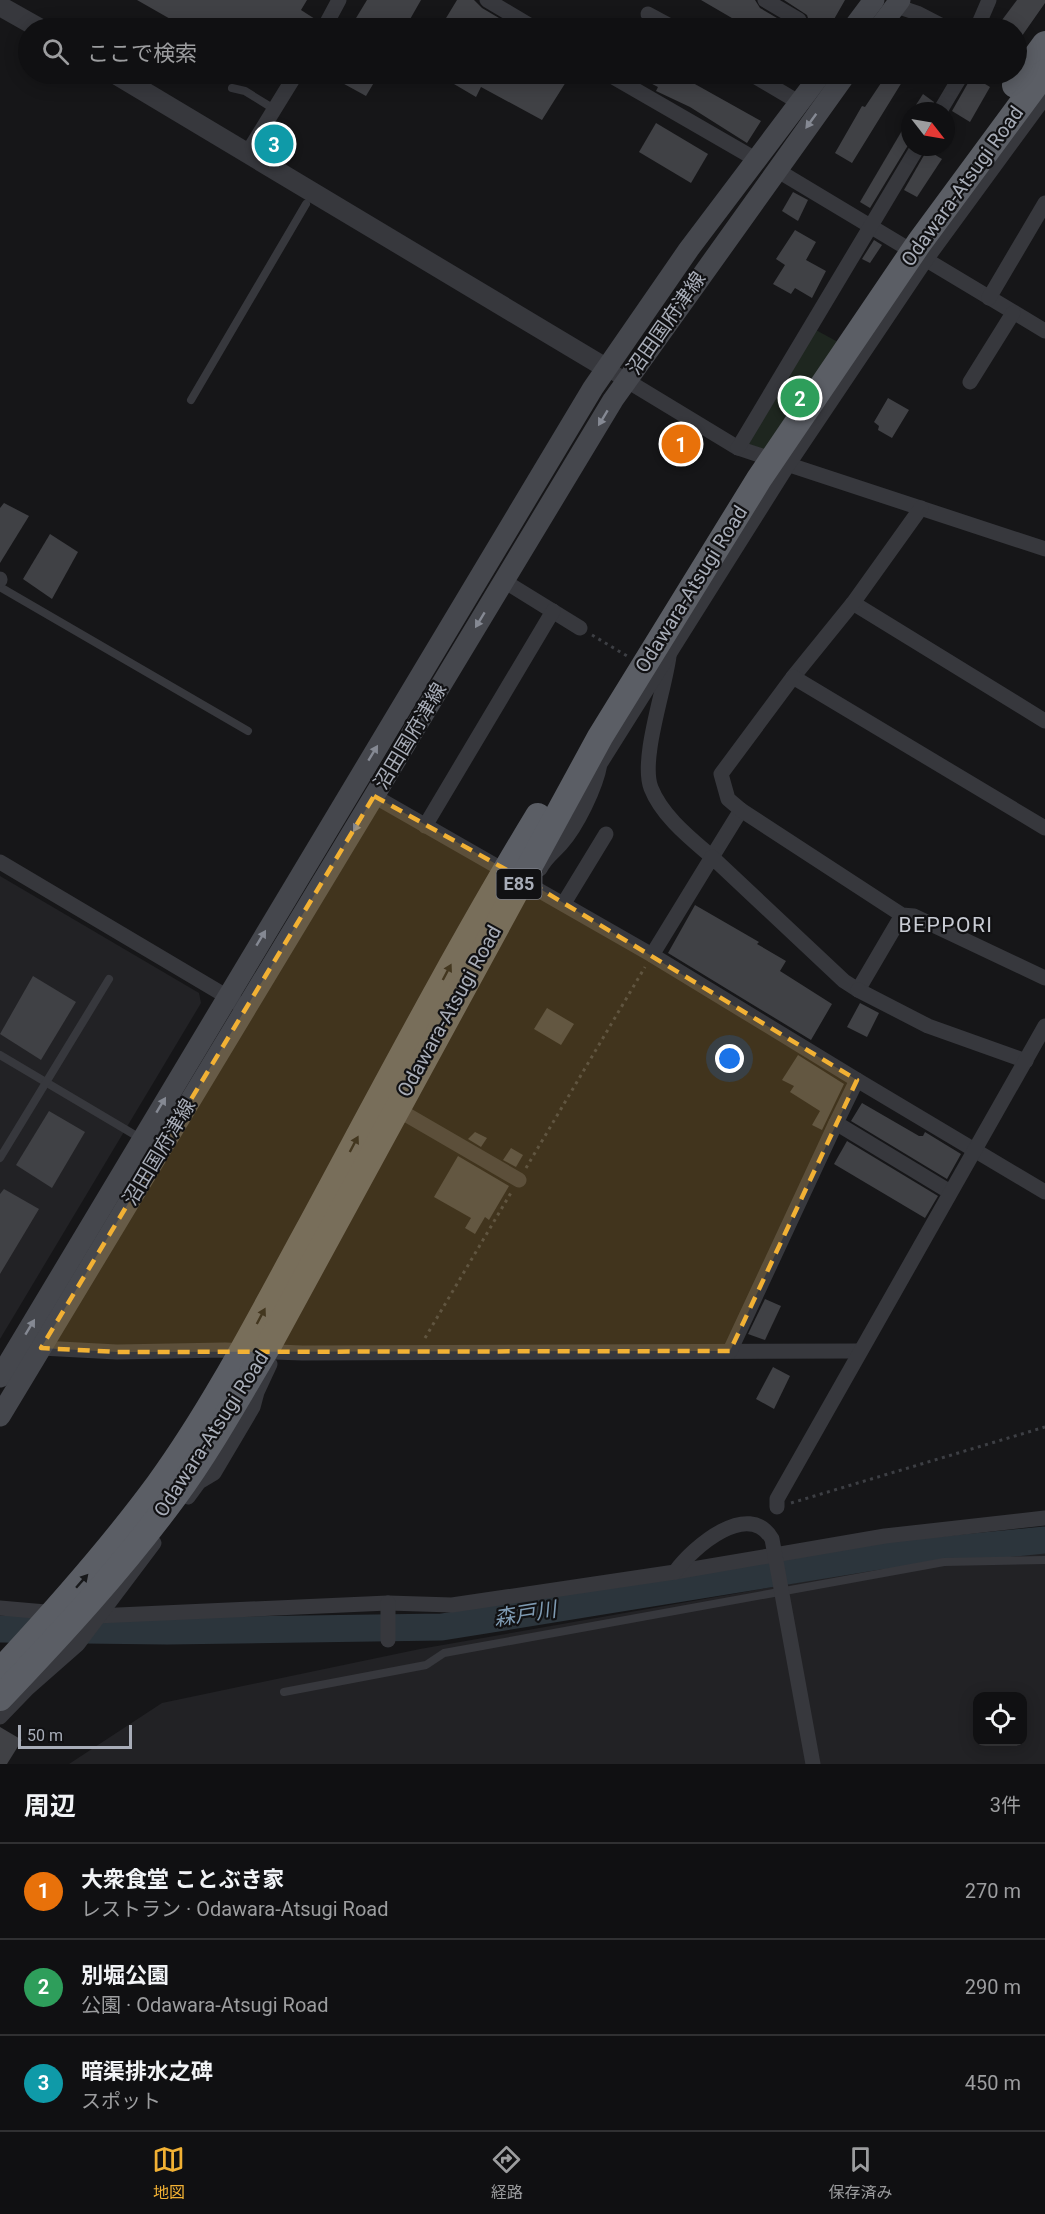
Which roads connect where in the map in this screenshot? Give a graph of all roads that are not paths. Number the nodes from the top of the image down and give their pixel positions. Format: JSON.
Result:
{"nodes":[{"id":1,"x":339,"y":0,"type":"edge"},
{"id":2,"x":487,"y":0,"type":"edge"},
{"id":3,"x":765,"y":0,"type":"edge"},
{"id":4,"x":874,"y":0,"type":"edge"},
{"id":5,"x":989,"y":0,"type":"edge"},
{"id":6,"x":898,"y":3,"type":"edge"},
{"id":7,"x":0,"y":6,"type":"edge"},
{"id":8,"x":648,"y":14,"type":"dead end"},
{"id":9,"x":21,"y":18,"type":"edge"},
{"id":10,"x":329,"y":18,"type":"edge"},
{"id":11,"x":517,"y":18,"type":"edge"},
{"id":12,"x":655,"y":18,"type":"edge"},
{"id":13,"x":796,"y":18,"type":"edge"},
{"id":14,"x":860,"y":18,"type":"edge"},
{"id":15,"x":887,"y":18,"type":"edge"},
{"id":16,"x":927,"y":18,"type":"edge"},
{"id":17,"x":981,"y":18,"type":"edge"},
{"id":18,"x":1045,"y":44,"type":"edge"},
{"id":19,"x":1027,"y":69,"type":"edge"},
{"id":20,"x":1045,"y":72,"type":"edge"},
{"id":21,"x":1027,"y":80,"type":"edge"},
{"id":22,"x":132,"y":84,"type":"edge"},
{"id":23,"x":290,"y":84,"type":"edge"},
{"id":24,"x":625,"y":84,"type":"edge"},
{"id":25,"x":768,"y":84,"type":"edge"},
{"id":26,"x":814,"y":84,"type":"edge"},
{"id":27,"x":837,"y":84,"type":"edge"},
{"id":28,"x":956,"y":84,"type":"edge"},
{"id":29,"x":1016,"y":84,"type":"edge"},
{"id":30,"x":232,"y":87,"type":"dead end"},
{"id":31,"x":1045,"y":88,"type":"edge"},
{"id":32,"x":1045,"y":98,"type":"edge"},
{"id":33,"x":945,"y":102,"type":"edge"},
{"id":34,"x":800,"y":103,"type":"junction"},
{"id":35,"x":274,"y":108,"type":"junction"},
{"id":36,"x":248,"y":152,"type":"junction"},
{"id":37,"x":913,"y":156,"type":"edge"},
{"id":38,"x":766,"y":165,"type":"junction"},
{"id":39,"x":1045,"y":203,"type":"edge"},
{"id":40,"x":306,"y":204,"type":"dead end"},
{"id":41,"x":869,"y":228,"type":"junction"},
{"id":42,"x":925,"y":261,"type":"junction"},
{"id":43,"x":989,"y":298,"type":"junction"},
{"id":44,"x":1013,"y":313,"type":"junction"},
{"id":45,"x":1045,"y":331,"type":"edge"},
{"id":46,"x":606,"y":368,"type":"junction"},
{"id":47,"x":626,"y":381,"type":"junction"},
{"id":48,"x":970,"y":382,"type":"dead end"},
{"id":49,"x":191,"y":400,"type":"dead end"},
{"id":50,"x":738,"y":448,"type":"junction"},
{"id":51,"x":788,"y":465,"type":"junction"},
{"id":52,"x":921,"y":508,"type":"junction"},
{"id":53,"x":1045,"y":549,"type":"edge"},
{"id":54,"x":504,"y":581,"type":"junction"},
{"id":55,"x":0,"y":587,"type":"edge"},
{"id":56,"x":853,"y":603,"type":"junction"},
{"id":57,"x":553,"y":611,"type":"junction"},
{"id":58,"x":580,"y":628,"type":"road end"},
{"id":59,"x":669,"y":653,"type":"junction"},
{"id":60,"x":793,"y":677,"type":"junction"},
{"id":61,"x":1045,"y":721,"type":"edge"},
{"id":62,"x":248,"y":731,"type":"dead end"},
{"id":63,"x":374,"y":796,"type":"junction"},
{"id":64,"x":741,"y":810,"type":"junction"},
{"id":65,"x":426,"y":826,"type":"junction"},
{"id":66,"x":1045,"y":828,"type":"edge"},
{"id":67,"x":606,"y":834,"type":"dead end"},
{"id":68,"x":712,"y":857,"type":"junction"},
{"id":69,"x":0,"y":862,"type":"edge"},
{"id":70,"x":532,"y":884,"type":"junction"},
{"id":71,"x":564,"y":903,"type":"junction"},
{"id":72,"x":902,"y":915,"type":"junction"},
{"id":73,"x":652,"y":955,"type":"junction"},
{"id":74,"x":1045,"y":978,"type":"edge"},
{"id":75,"x":109,"y":979,"type":"dead end"},
{"id":76,"x":858,"y":990,"type":"junction"},
{"id":77,"x":226,"y":996,"type":"junction"},
{"id":78,"x":246,"y":1008,"type":"junction"},
{"id":79,"x":1045,"y":1026,"type":"edge"},
{"id":80,"x":0,"y":1055,"type":"edge"},
{"id":81,"x":1026,"y":1061,"type":"junction"},
{"id":82,"x":857,"y":1080,"type":"junction"},
{"id":83,"x":46,"y":1082,"type":"junction"},
{"id":84,"x":407,"y":1115,"type":"junction"},
{"id":85,"x":836,"y":1123,"type":"junction"},
{"id":86,"x":141,"y":1139,"type":"junction"},
{"id":87,"x":974,"y":1150,"type":"junction"},
{"id":88,"x":0,"y":1158,"type":"edge"},
{"id":89,"x":519,"y":1180,"type":"road end"},
{"id":90,"x":950,"y":1192,"type":"junction"},
{"id":91,"x":1045,"y":1192,"type":"edge"},
{"id":92,"x":41,"y":1348,"type":"junction"},
{"id":93,"x":730,"y":1351,"type":"junction"},
{"id":94,"x":859,"y":1351,"type":"junction"},
{"id":95,"x":276,"y":1353,"type":"junction"},
{"id":96,"x":0,"y":1377,"type":"edge"},
{"id":97,"x":0,"y":1416,"type":"edge"},
{"id":98,"x":777,"y":1507,"type":"road end"},
{"id":99,"x":1045,"y":1518,"type":"edge"},
{"id":100,"x":1045,"y":1560,"type":"edge"},
{"id":101,"x":675,"y":1572,"type":"junction"},
{"id":102,"x":388,"y":1603,"type":"junction"},
{"id":103,"x":0,"y":1608,"type":"edge"},
{"id":104,"x":101,"y":1616,"type":"junction"},
{"id":105,"x":388,"y":1640,"type":"dead end"},
{"id":106,"x":0,"y":1671,"type":"edge"},
{"id":107,"x":28,"y":1688,"type":"junction"},
{"id":108,"x":284,"y":1692,"type":"dead end"},
{"id":109,"x":0,"y":1698,"type":"edge"},
{"id":110,"x":0,"y":1717,"type":"edge"},
{"id":111,"x":813,"y":1764,"type":"edge"}],
"edges":[{"from":1,"to":10,"type":"street"},
{"from":2,"to":11,"type":"street"},
{"from":3,"to":13,"type":"street"},
{"from":4,"to":14,"type":"main road"},
{"from":5,"to":17,"type":"street"},
{"from":6,"to":15,"type":"main road"},
{"from":6,"to":16,"type":"street"},
{"from":7,"to":9,"type":"street"},
{"from":8,"to":12,"type":"street"},
{"from":19,"to":18,"type":"highway","name":"Odawara-Atsugi Road","number":"E85","one_way":true},
{"from":20,"to":109,"type":"highway","name":"Odawara-Atsugi Road","number":"E85"},
{"from":21,"to":31,"type":"street"},
{"from":22,"to":36,"type":"street"},
{"from":23,"to":35,"type":"street"},
{"from":24,"to":38,"type":"street"},
{"from":25,"to":34,"type":"street"},
{"from":26,"to":34,"type":"main road","name":"沼田国府津線"},
{"from":27,"to":38,"type":"main road","name":"沼田国府津線","one_way":true},
{"from":28,"to":33,"type":"street"},
{"from":106,"to":29,"type":"highway","name":"Odawara-Atsugi Road","number":"E85","one_way":true},
{"from":30,"to":35,"type":"lane"},
{"from":32,"to":42,"type":"street"},
{"from":34,"to":38,"type":"main road","name":"沼田国府津線"},
{"from":35,"to":36,"type":"street"},
{"from":36,"to":46,"type":"street"},
{"from":37,"to":41,"type":"street"},
{"from":38,"to":41,"type":"street"},
{"from":38,"to":46,"type":"main road","name":"沼田国府津線"},
{"from":38,"to":47,"type":"main road","name":"沼田国府津線"},
{"from":39,"to":43,"type":"street"},
{"from":40,"to":49,"type":"lane"},
{"from":41,"to":42,"type":"street"},
{"from":41,"to":50,"type":"street"},
{"from":42,"to":43,"type":"street"},
{"from":42,"to":51,"type":"street"},
{"from":43,"to":44,"type":"street"},
{"from":44,"to":45,"type":"street"},
{"from":44,"to":48,"type":"street"},
{"from":46,"to":47,"type":"street"},
{"from":77,"to":46,"type":"main road","name":"沼田国府津線","one_way":true},
{"from":47,"to":50,"type":"street"},
{"from":47,"to":54,"type":"main road","name":"沼田国府津線","one_way":true},
{"from":50,"to":51,"type":"street"},
{"from":51,"to":52,"type":"street"},
{"from":51,"to":59,"type":"street"},
{"from":52,"to":53,"type":"street"},
{"from":52,"to":56,"type":"street"},
{"from":54,"to":57,"type":"street"},
{"from":54,"to":63,"type":"main road","name":"沼田国府津線","one_way":true},
{"from":55,"to":62,"type":"lane"},
{"from":56,"to":60,"type":"street"},
{"from":56,"to":61,"type":"street"},
{"from":57,"to":58,"type":"street"},
{"from":57,"to":65,"type":"street"},
{"from":59,"to":68,"type":"street"},
{"from":59,"to":70,"type":"street"},
{"from":60,"to":64,"type":"street"},
{"from":60,"to":66,"type":"street"},
{"from":63,"to":65,"type":"street"},
{"from":63,"to":78,"type":"main road","name":"沼田国府津線","one_way":true},
{"from":64,"to":68,"type":"street"},
{"from":64,"to":72,"type":"street"},
{"from":65,"to":70,"type":"street"},
{"from":67,"to":71,"type":"street"},
{"from":68,"to":73,"type":"street"},
{"from":68,"to":76,"type":"street"},
{"from":69,"to":77,"type":"street"},
{"from":70,"to":71,"type":"street"},
{"from":70,"to":84,"type":"street"},
{"from":71,"to":73,"type":"street"},
{"from":72,"to":74,"type":"street"},
{"from":72,"to":76,"type":"street"},
{"from":73,"to":82,"type":"street"},
{"from":75,"to":83,"type":"lane"},
{"from":76,"to":81,"type":"street"},
{"from":77,"to":78,"type":"street"},
{"from":86,"to":77,"type":"main road","name":"沼田国府津線","one_way":true},
{"from":78,"to":92,"type":"main road","name":"沼田国府津線"},
{"from":79,"to":81,"type":"street"},
{"from":80,"to":83,"type":"lane"},
{"from":81,"to":87,"type":"street"},
{"from":82,"to":85,"type":"street"},
{"from":82,"to":87,"type":"street"},
{"from":83,"to":86,"type":"lane"},
{"from":83,"to":88,"type":"lane"},
{"from":84,"to":89,"type":"street"},
{"from":84,"to":95,"type":"street"},
{"from":85,"to":90,"type":"street"},
{"from":85,"to":93,"type":"street"},
{"from":96,"to":86,"type":"main road","name":"沼田国府津線","one_way":true},
{"from":87,"to":90,"type":"street"},
{"from":87,"to":91,"type":"street"},
{"from":90,"to":94,"type":"street"},
{"from":92,"to":95,"type":"street"},
{"from":92,"to":97,"type":"main road","name":"沼田国府津線"},
{"from":93,"to":94,"type":"street"},
{"from":93,"to":95,"type":"street"},
{"from":94,"to":98,"type":"street"},
{"from":95,"to":104,"type":"street"},
{"from":99,"to":101,"type":"street"},
{"from":100,"to":108,"type":"lane"},
{"from":101,"to":102,"type":"street"},
{"from":101,"to":111,"type":"street"},
{"from":102,"to":104,"type":"street"},
{"from":102,"to":105,"type":"street"},
{"from":103,"to":104,"type":"street"},
{"from":104,"to":107,"type":"street"},
{"from":106,"to":107,"type":"street"},
{"from":107,"to":110,"type":"street"}]}
